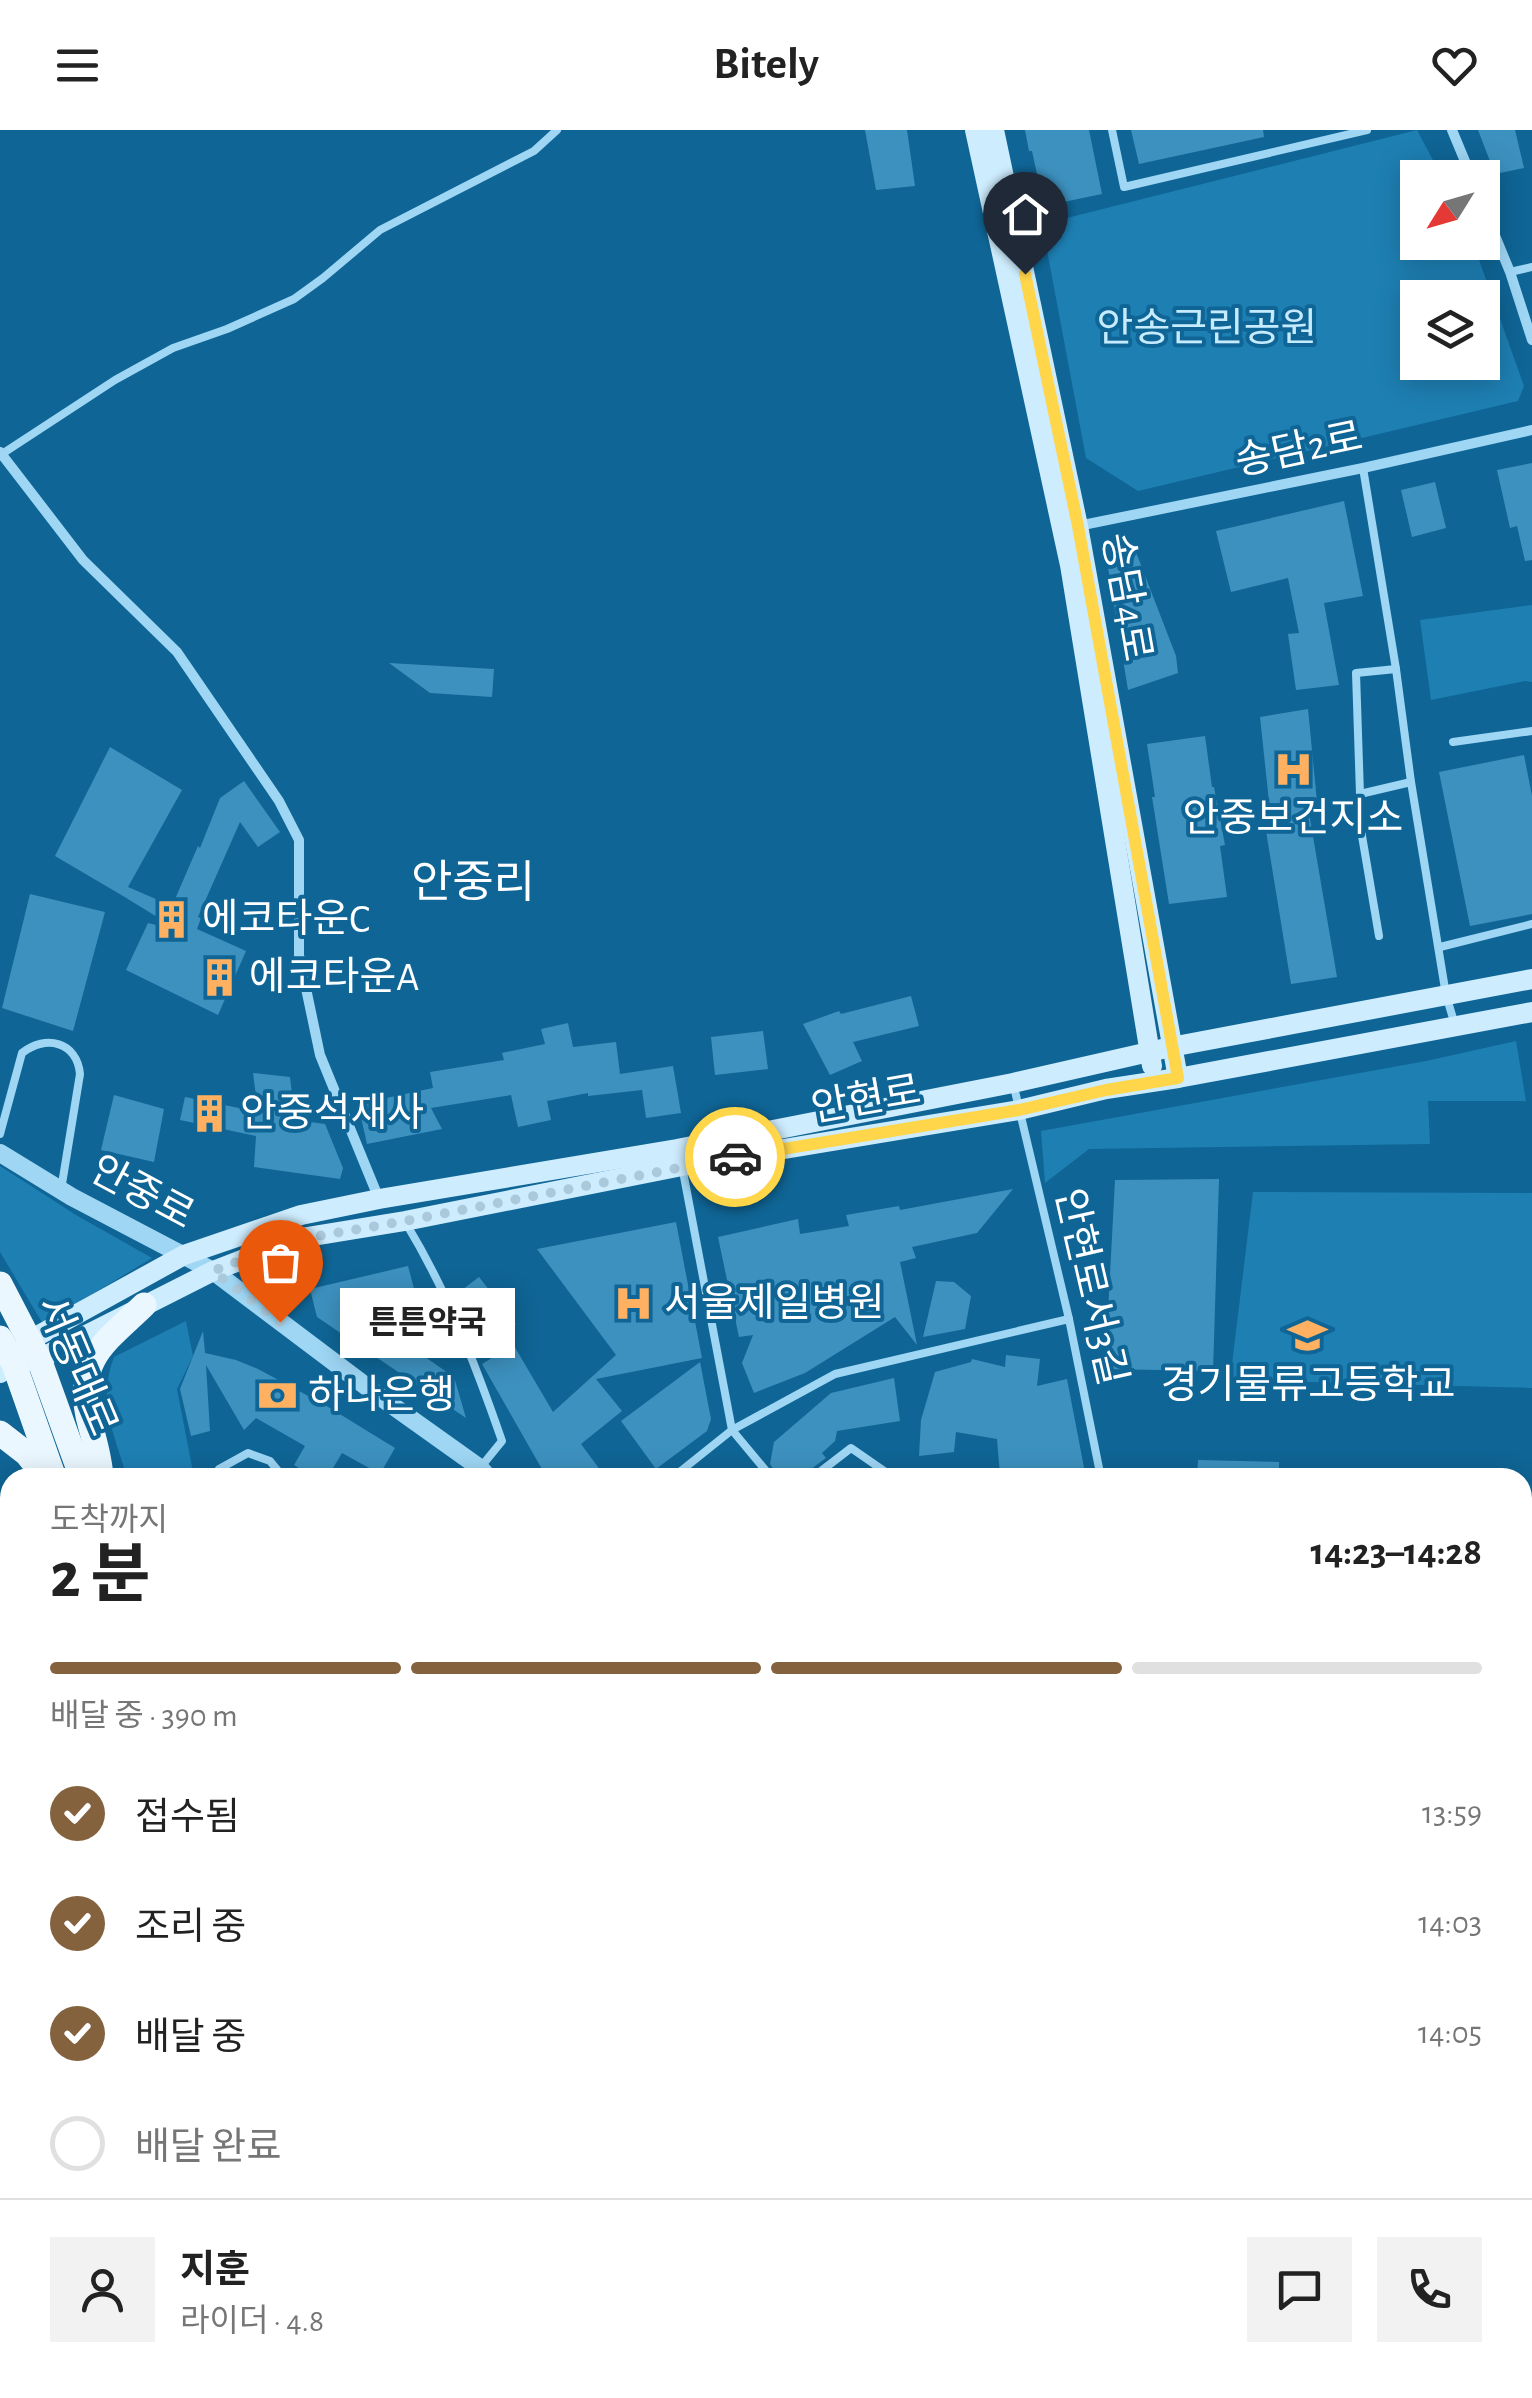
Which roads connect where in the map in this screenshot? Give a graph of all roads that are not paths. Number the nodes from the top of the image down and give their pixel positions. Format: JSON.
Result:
{"nodes":[{"id":1,"x":557,"y":130,"type":"edge"},
{"id":2,"x":975,"y":130,"type":"edge"},
{"id":3,"x":994,"y":130,"type":"edge"},
{"id":4,"x":1112,"y":130,"type":"edge"},
{"id":5,"x":1367,"y":130,"type":"edge"},
{"id":6,"x":1452,"y":130,"type":"edge"},
{"id":7,"x":1464,"y":160,"type":"edge"},
{"id":8,"x":1500,"y":248,"type":"edge"},
{"id":9,"x":1532,"y":267,"type":"edge"},
{"id":10,"x":1510,"y":272,"type":"junction"},
{"id":11,"x":1532,"y":340,"type":"edge"},
{"id":12,"x":1532,"y":430,"type":"edge"},
{"id":13,"x":1,"y":453,"type":"edge"},
{"id":14,"x":1363,"y":468,"type":"junction"},
{"id":15,"x":1078,"y":526,"type":"junction"},
{"id":16,"x":1070,"y":565,"type":"junction"},
{"id":17,"x":1396,"y":669,"type":"junction"},
{"id":18,"x":1532,"y":731,"type":"edge"},
{"id":19,"x":1453,"y":742,"type":"dead end"},
{"id":20,"x":1412,"y":782,"type":"junction"},
{"id":21,"x":1360,"y":794,"type":"junction"},
{"id":22,"x":1532,"y":924,"type":"edge"},
{"id":23,"x":1379,"y":936,"type":"dead end"},
{"id":24,"x":1440,"y":947,"type":"junction"},
{"id":25,"x":1532,"y":979,"type":"edge"},
{"id":26,"x":1446,"y":994,"type":"junction"},
{"id":27,"x":1532,"y":1012,"type":"edge"},
{"id":28,"x":1455,"y":1025,"type":"junction"},
{"id":29,"x":1171,"y":1048,"type":"junction"},
{"id":30,"x":1149,"y":1052,"type":"junction"},
{"id":31,"x":1178,"y":1078,"type":"junction"},
{"id":32,"x":1156,"y":1081,"type":"junction"},
{"id":33,"x":1013,"y":1083,"type":"junction"},
{"id":34,"x":1019,"y":1110,"type":"junction"},
{"id":35,"x":0,"y":1134,"type":"edge"},
{"id":36,"x":0,"y":1153,"type":"edge"},
{"id":37,"x":679,"y":1157,"type":"junction"},
{"id":38,"x":61,"y":1190,"type":"junction"},
{"id":39,"x":379,"y":1199,"type":"junction"},
{"id":40,"x":405,"y":1221,"type":"junction"},
{"id":41,"x":184,"y":1255,"type":"junction"},
{"id":42,"x":213,"y":1271,"type":"junction"},
{"id":43,"x":0,"y":1284,"type":"edge"},
{"id":44,"x":144,"y":1305,"type":"junction"},
{"id":45,"x":1069,"y":1318,"type":"junction"},
{"id":46,"x":0,"y":1338,"type":"edge"},
{"id":47,"x":21,"y":1359,"type":"edge"},
{"id":48,"x":732,"y":1430,"type":"junction"},
{"id":49,"x":0,"y":1432,"type":"edge"},
{"id":50,"x":38,"y":1468,"type":"edge"},
{"id":51,"x":51,"y":1468,"type":"edge"},
{"id":52,"x":77,"y":1468,"type":"edge"},
{"id":53,"x":99,"y":1468,"type":"edge"},
{"id":54,"x":220,"y":1468,"type":"edge"},
{"id":55,"x":276,"y":1468,"type":"edge"},
{"id":56,"x":478,"y":1468,"type":"edge"},
{"id":57,"x":488,"y":1468,"type":"edge"},
{"id":58,"x":684,"y":1468,"type":"edge"},
{"id":59,"x":764,"y":1468,"type":"edge"},
{"id":60,"x":825,"y":1468,"type":"edge"},
{"id":61,"x":880,"y":1468,"type":"edge"},
{"id":62,"x":1099,"y":1468,"type":"edge"}],
"edges":[{"from":1,"to":13,"type":"lane"},
{"from":2,"to":16,"type":"main road","name":"송담4로"},
{"from":3,"to":15,"type":"main road","name":"송담4로"},
{"from":4,"to":5,"type":"lane"},
{"from":6,"to":7,"type":"street"},
{"from":8,"to":10,"type":"street"},
{"from":9,"to":10,"type":"lane"},
{"from":10,"to":11,"type":"street"},
{"from":12,"to":14,"type":"street","name":"송담2로"},
{"from":13,"to":39,"type":"street"},
{"from":14,"to":15,"type":"street","name":"송담2로"},
{"from":14,"to":17,"type":"lane"},
{"from":15,"to":16,"type":"street"},
{"from":15,"to":29,"type":"main road","name":"송담4로"},
{"from":16,"to":30,"type":"main road","name":"송담4로"},
{"from":17,"to":20,"type":"lane"},
{"from":17,"to":21,"type":"lane"},
{"from":18,"to":19,"type":"lane"},
{"from":20,"to":21,"type":"lane"},
{"from":20,"to":24,"type":"lane"},
{"from":21,"to":23,"type":"lane"},
{"from":22,"to":24,"type":"lane"},
{"from":24,"to":26,"type":"lane"},
{"from":25,"to":26,"type":"main road","name":"안현로"},
{"from":26,"to":28,"type":"lane"},
{"from":26,"to":29,"type":"main road","name":"안현로"},
{"from":27,"to":28,"type":"main road","name":"안현로"},
{"from":28,"to":31,"type":"main road","name":"안현로"},
{"from":29,"to":30,"type":"main road","name":"안현로"},
{"from":29,"to":31,"type":"main road","name":"송담4로"},
{"from":30,"to":32,"type":"main road","name":"송담4로"},
{"from":30,"to":33,"type":"main road","name":"안현로"},
{"from":31,"to":32,"type":"main road","name":"안현로"},
{"from":32,"to":34,"type":"main road","name":"안현로"},
{"from":33,"to":34,"type":"lane","name":"안현로서3길"},
{"from":33,"to":37,"type":"main road","name":"안현로"},
{"from":34,"to":37,"type":"main road","name":"안현로"},
{"from":34,"to":45,"type":"lane","name":"안현로서3길"},
{"from":35,"to":38,"type":"lane"},
{"from":36,"to":38,"type":"street","name":"안중로"},
{"from":37,"to":39,"type":"main road","name":"안현로"},
{"from":37,"to":40,"type":"main road","name":"안현로"},
{"from":37,"to":48,"type":"lane"},
{"from":38,"to":41,"type":"street","name":"안중로"},
{"from":39,"to":41,"type":"main road","name":"안현로"},
{"from":40,"to":42,"type":"main road","name":"안현로"},
{"from":40,"to":57,"type":"lane"},
{"from":41,"to":42,"type":"street","name":"안중로"},
{"from":41,"to":47,"type":"main road","name":"안현로"},
{"from":42,"to":44,"type":"main road","name":"안현로"},
{"from":42,"to":56,"type":"street","name":"안중로"},
{"from":43,"to":47,"type":"main road","name":"서동대로"},
{"from":44,"to":47,"type":"main road","name":"안현로"},
{"from":44,"to":53,"type":"main road"},
{"from":45,"to":48,"type":"lane"},
{"from":45,"to":62,"type":"lane","name":"안현로서3길"},
{"from":46,"to":47,"type":"main road","name":"서동대로"},
{"from":47,"to":51,"type":"main road","name":"서동대로"},
{"from":47,"to":52,"type":"main road","name":"서동대로"},
{"from":48,"to":58,"type":"lane"},
{"from":48,"to":59,"type":"lane"},
{"from":49,"to":50,"type":"main road"},
{"from":54,"to":55,"type":"lane"},
{"from":60,"to":61,"type":"lane"}]}
